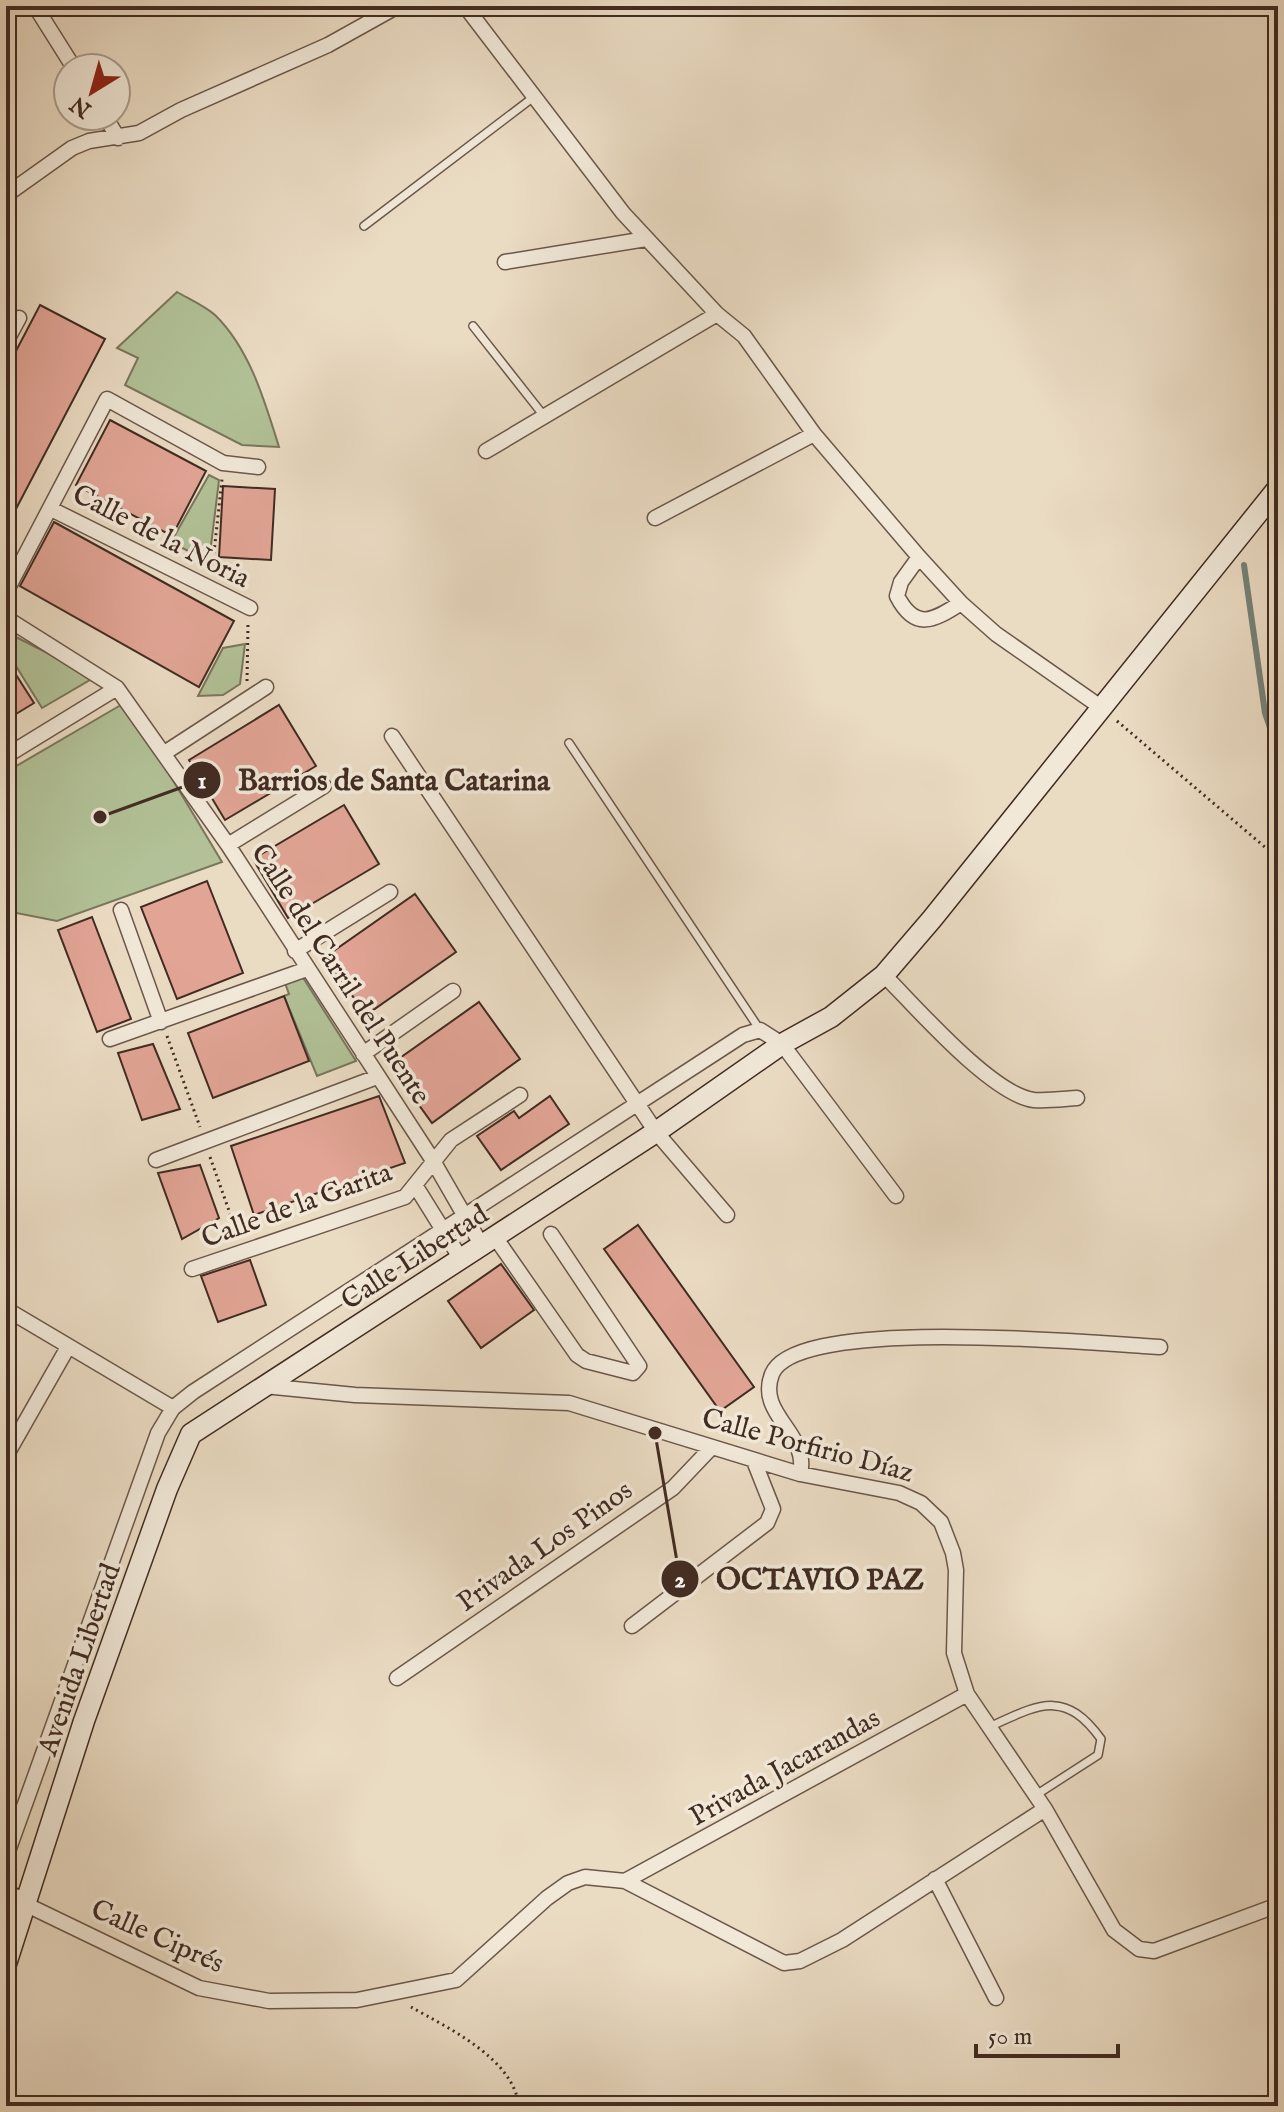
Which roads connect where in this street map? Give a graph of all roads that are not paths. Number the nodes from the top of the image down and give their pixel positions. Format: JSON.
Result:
{"nodes":[{"id":1,"x":35,"y":6,"type":"edge"},
{"id":2,"x":398,"y":6,"type":"edge"},
{"id":3,"x":465,"y":6,"type":"edge"},
{"id":4,"x":64,"y":52,"type":"edge"},
{"id":5,"x":536,"y":95,"type":"junction"},
{"id":6,"x":114,"y":132,"type":"edge"},
{"id":7,"x":118,"y":138,"type":"junction"},
{"id":8,"x":6,"y":195,"type":"edge"},
{"id":9,"x":364,"y":226,"type":"dead end"},
{"id":10,"x":646,"y":239,"type":"junction"},
{"id":11,"x":505,"y":262,"type":"dead end"},
{"id":12,"x":717,"y":314,"type":"junction"},
{"id":13,"x":19,"y":318,"type":"dead end"},
{"id":14,"x":473,"y":326,"type":"dead end"},
{"id":15,"x":6,"y":341,"type":"edge"},
{"id":16,"x":544,"y":416,"type":"junction"},
{"id":17,"x":814,"y":434,"type":"junction"},
{"id":18,"x":486,"y":451,"type":"dead end"},
{"id":19,"x":258,"y":467,"type":"dead end"},
{"id":20,"x":1278,"y":488,"type":"edge"},
{"id":21,"x":51,"y":509,"type":"junction"},
{"id":22,"x":655,"y":518,"type":"dead end"},
{"id":23,"x":919,"y":557,"type":"junction"},
{"id":24,"x":6,"y":592,"type":"edge"},
{"id":25,"x":961,"y":603,"type":"junction"},
{"id":26,"x":250,"y":608,"type":"road end"},
{"id":27,"x":6,"y":618,"type":"edge"},
{"id":28,"x":266,"y":687,"type":"dead end"},
{"id":29,"x":117,"y":688,"type":"junction"},
{"id":30,"x":1102,"y":708,"type":"junction"},
{"id":31,"x":392,"y":736,"type":"dead end"},
{"id":32,"x":569,"y":743,"type":"dead end"},
{"id":33,"x":166,"y":752,"type":"junction"},
{"id":34,"x":6,"y":756,"type":"edge"},
{"id":35,"x":324,"y":786,"type":"dead end"},
{"id":36,"x":228,"y":845,"type":"junction"},
{"id":37,"x":390,"y":892,"type":"dead end"},
{"id":38,"x":121,"y":910,"type":"dead end"},
{"id":39,"x":295,"y":951,"type":"junction"},
{"id":40,"x":307,"y":969,"type":"junction"},
{"id":41,"x":884,"y":975,"type":"junction"},
{"id":42,"x":453,"y":991,"type":"dead end"},
{"id":43,"x":161,"y":1022,"type":"junction"},
{"id":44,"x":760,"y":1030,"type":"junction"},
{"id":45,"x":110,"y":1039,"type":"dead end"},
{"id":46,"x":782,"y":1044,"type":"junction"},
{"id":47,"x":363,"y":1054,"type":"junction"},
{"id":48,"x":377,"y":1077,"type":"junction"},
{"id":49,"x":520,"y":1095,"type":"dead end"},
{"id":50,"x":1077,"y":1098,"type":"dead end"},
{"id":51,"x":638,"y":1105,"type":"junction"},
{"id":52,"x":656,"y":1132,"type":"junction"},
{"id":53,"x":432,"y":1159,"type":"junction"},
{"id":54,"x":156,"y":1160,"type":"dead end"},
{"id":55,"x":415,"y":1185,"type":"junction"},
{"id":56,"x":896,"y":1196,"type":"dead end"},
{"id":57,"x":727,"y":1215,"type":"dead end"},
{"id":58,"x":467,"y":1216,"type":"junction"},
{"id":59,"x":444,"y":1232,"type":"junction"},
{"id":60,"x":551,"y":1234,"type":"dead end"},
{"id":61,"x":488,"y":1242,"type":"junction"},
{"id":62,"x":461,"y":1259,"type":"junction"},
{"id":63,"x":192,"y":1269,"type":"dead end"},
{"id":64,"x":6,"y":1309,"type":"edge"},
{"id":65,"x":68,"y":1347,"type":"junction"},
{"id":66,"x":1160,"y":1347,"type":"dead end"},
{"id":67,"x":264,"y":1386,"type":"junction"},
{"id":68,"x":173,"y":1408,"type":"junction"},
{"id":69,"x":202,"y":1425,"type":"joint"},
{"id":70,"x":712,"y":1447,"type":"junction"},
{"id":71,"x":6,"y":1456,"type":"edge"},
{"id":72,"x":754,"y":1461,"type":"junction"},
{"id":73,"x":800,"y":1474,"type":"junction"},
{"id":74,"x":632,"y":1626,"type":"dead end"},
{"id":75,"x":397,"y":1678,"type":"dead end"},
{"id":76,"x":967,"y":1694,"type":"junction"},
{"id":77,"x":989,"y":1727,"type":"junction"},
{"id":78,"x":1036,"y":1795,"type":"junction"},
{"id":79,"x":1045,"y":1809,"type":"junction"},
{"id":80,"x":6,"y":1857,"type":"edge"},
{"id":81,"x":935,"y":1879,"type":"junction"},
{"id":82,"x":625,"y":1881,"type":"junction"},
{"id":83,"x":6,"y":1895,"type":"edge"},
{"id":84,"x":27,"y":1905,"type":"junction"},
{"id":85,"x":1278,"y":1905,"type":"edge"},
{"id":86,"x":6,"y":1964,"type":"edge"},
{"id":87,"x":996,"y":1998,"type":"dead end"}],
"edges":[{"from":1,"to":4,"type":"street"},
{"from":2,"to":7,"type":"street"},
{"from":3,"to":5,"type":"street"},
{"from":5,"to":9,"type":"lane"},
{"from":5,"to":10,"type":"street"},
{"from":6,"to":7,"type":"street"},
{"from":7,"to":8,"type":"street"},
{"from":10,"to":11,"type":"street"},
{"from":10,"to":12,"type":"street"},
{"from":12,"to":16,"type":"street"},
{"from":12,"to":17,"type":"street"},
{"from":13,"to":15,"type":"street"},
{"from":14,"to":16,"type":"lane"},
{"from":16,"to":18,"type":"street"},
{"from":17,"to":22,"type":"street"},
{"from":17,"to":23,"type":"street"},
{"from":19,"to":21,"type":"street"},
{"from":20,"to":30,"type":"main road","name":"Calle Libertad"},
{"from":21,"to":24,"type":"street"},
{"from":21,"to":26,"type":"street","name":"Calle de la Noria"},
{"from":23,"to":25,"type":"street"},
{"from":23,"to":25,"type":"street"},
{"from":25,"to":30,"type":"street"},
{"from":27,"to":29,"type":"street","name":"Calle del Carril del Puente"},
{"from":28,"to":33,"type":"street"},
{"from":29,"to":33,"type":"street","name":"Calle del Carril del Puente"},
{"from":29,"to":34,"type":"street"},
{"from":30,"to":41,"type":"main road","name":"Calle Libertad"},
{"from":31,"to":51,"type":"street"},
{"from":32,"to":44,"type":"lane"},
{"from":33,"to":36,"type":"street","name":"Calle del Carril del Puente"},
{"from":35,"to":36,"type":"street"},
{"from":36,"to":39,"type":"street","name":"Calle del Carril del Puente"},
{"from":37,"to":39,"type":"street"},
{"from":38,"to":43,"type":"street"},
{"from":39,"to":40,"type":"street","name":"Calle del Carril del Puente"},
{"from":40,"to":43,"type":"street"},
{"from":40,"to":47,"type":"street","name":"Calle del Carril del Puente"},
{"from":41,"to":46,"type":"main road","name":"Calle Libertad"},
{"from":41,"to":50,"type":"street"},
{"from":42,"to":47,"type":"street"},
{"from":43,"to":45,"type":"street"},
{"from":44,"to":46,"type":"street"},
{"from":44,"to":51,"type":"street"},
{"from":46,"to":52,"type":"main road","name":"Calle Libertad"},
{"from":46,"to":56,"type":"street"},
{"from":47,"to":48,"type":"street","name":"Calle del Carril del Puente"},
{"from":48,"to":53,"type":"street","name":"Calle del Carril del Puente"},
{"from":48,"to":54,"type":"street"},
{"from":49,"to":53,"type":"street"},
{"from":51,"to":52,"type":"street"},
{"from":51,"to":58,"type":"street"},
{"from":52,"to":57,"type":"street"},
{"from":52,"to":61,"type":"main road","name":"Calle Libertad"},
{"from":53,"to":55,"type":"street"},
{"from":53,"to":58,"type":"street","name":"Calle del Carril del Puente"},
{"from":55,"to":59,"type":"street"},
{"from":55,"to":63,"type":"street","name":"Calle de la Garita"},
{"from":58,"to":59,"type":"street"},
{"from":58,"to":61,"type":"street","name":"Calle del Carril del Puente"},
{"from":59,"to":62,"type":"street"},
{"from":59,"to":68,"type":"street"},
{"from":60,"to":61,"type":"street","name":"Calle del Carril del Puente"},
{"from":61,"to":62,"type":"main road","name":"Calle Libertad"},
{"from":62,"to":67,"type":"main road","name":"Calle Libertad"},
{"from":64,"to":65,"type":"street"},
{"from":65,"to":68,"type":"street"},
{"from":65,"to":71,"type":"street"},
{"from":66,"to":73,"type":"street"},
{"from":67,"to":69,"type":"main road","name":"Calle Libertad"},
{"from":67,"to":70,"type":"street","name":"Calle Porfirio Díaz"},
{"from":68,"to":80,"type":"street"},
{"from":69,"to":84,"type":"main road","name":"Avenida Libertad"},
{"from":70,"to":72,"type":"street","name":"Calle Porfirio Díaz"},
{"from":70,"to":75,"type":"street","name":"Privada Los Pinos"},
{"from":72,"to":73,"type":"street","name":"Calle Porfirio Díaz"},
{"from":72,"to":74,"type":"street"},
{"from":73,"to":76,"type":"street","name":"Calle Porfirio Díaz"},
{"from":76,"to":77,"type":"street","name":"Calle Porfirio Díaz"},
{"from":76,"to":82,"type":"street","name":"Privada Jacarandas"},
{"from":77,"to":78,"type":"street","name":"Calle Porfirio Díaz"},
{"from":77,"to":78,"type":"lane"},
{"from":78,"to":79,"type":"street","name":"Calle Porfirio Díaz"},
{"from":79,"to":81,"type":"street","name":"Calle Ciprés"},
{"from":79,"to":85,"type":"street","name":"Calle Porfirio Díaz"},
{"from":81,"to":82,"type":"street","name":"Calle Ciprés"},
{"from":81,"to":87,"type":"street"},
{"from":82,"to":84,"type":"street","name":"Calle Ciprés"},
{"from":83,"to":84,"type":"main road","name":"Calle Ciprés"},
{"from":84,"to":86,"type":"main road","name":"Avenida Libertad"}]}
